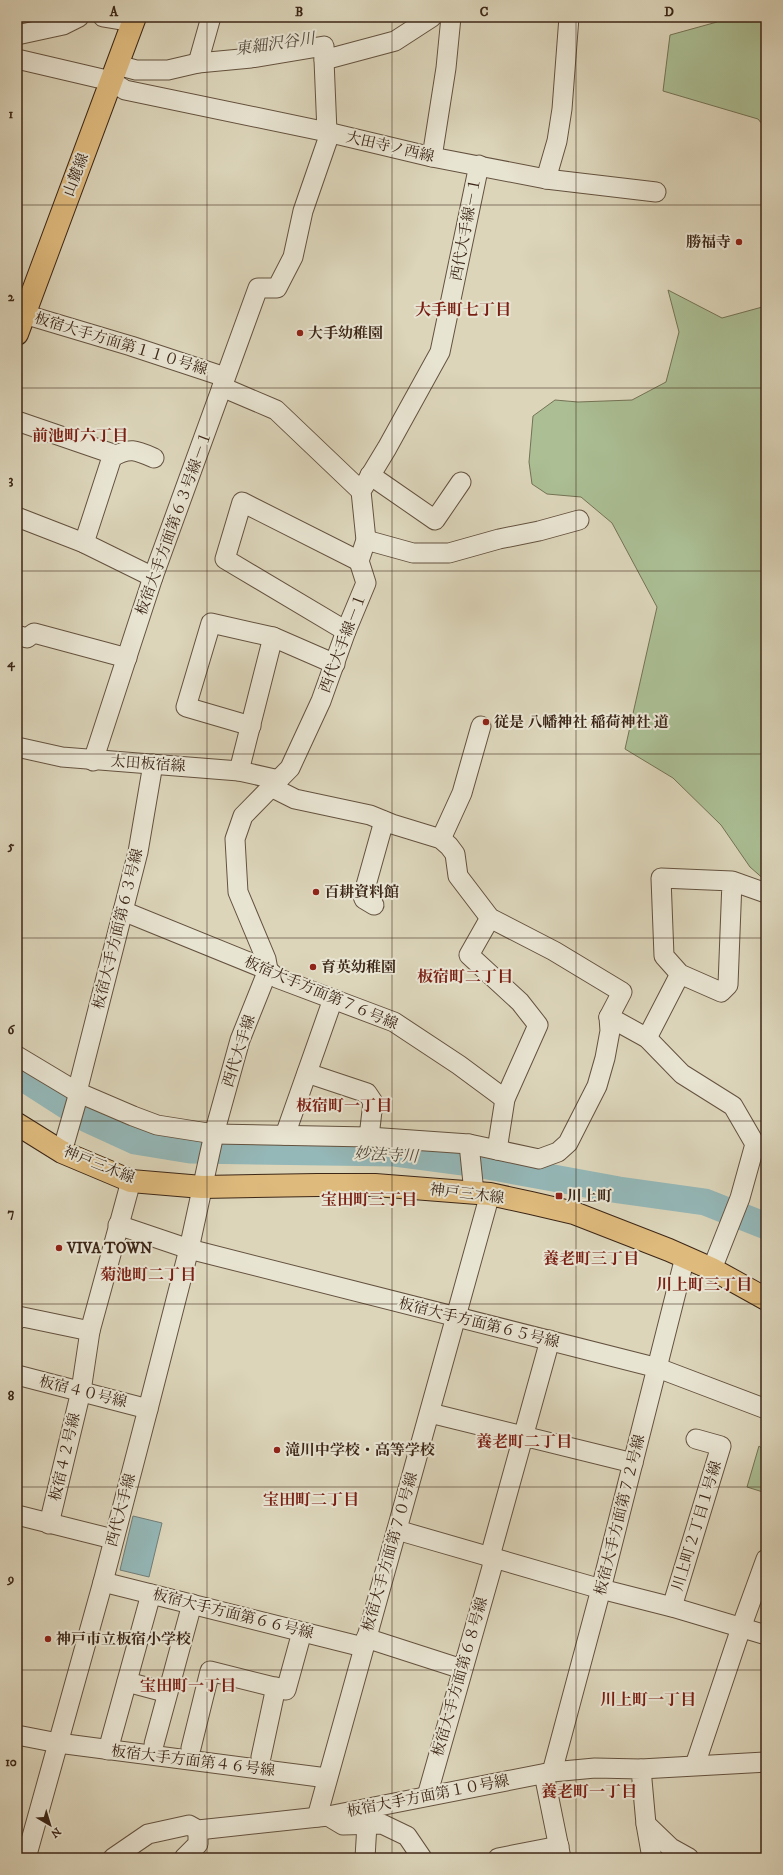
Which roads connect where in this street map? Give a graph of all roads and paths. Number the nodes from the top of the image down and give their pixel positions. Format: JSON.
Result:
{"nodes":[{"id":1,"x":79,"y":17,"type":"edge"},
{"id":2,"x":103,"y":17,"type":"edge"},
{"id":3,"x":210,"y":17,"type":"edge"},
{"id":4,"x":432,"y":17,"type":"edge"},
{"id":5,"x":451,"y":17,"type":"edge"},
{"id":6,"x":569,"y":17,"type":"edge"},
{"id":7,"x":134,"y":20,"type":"edge"},
{"id":8,"x":17,"y":35,"type":"edge"},
{"id":9,"x":324,"y":55,"type":"junction"},
{"id":10,"x":17,"y":60,"type":"edge"},
{"id":11,"x":198,"y":63,"type":"junction"},
{"id":12,"x":118,"y":79,"type":"junction"},
{"id":13,"x":328,"y":133,"type":"junction"},
{"id":14,"x":432,"y":157,"type":"junction"},
{"id":15,"x":479,"y":165,"type":"junction"},
{"id":16,"x":546,"y":179,"type":"junction"},
{"id":17,"x":656,"y":192,"type":"dead end"},
{"id":18,"x":19,"y":320,"type":"edge"},
{"id":19,"x":224,"y":382,"type":"junction"},
{"id":20,"x":17,"y":420,"type":"edge"},
{"id":21,"x":116,"y":455,"type":"junction"},
{"id":22,"x":154,"y":458,"type":"dead end"},
{"id":23,"x":462,"y":482,"type":"dead end"},
{"id":24,"x":365,"y":483,"type":"junction"},
{"id":25,"x":17,"y":517,"type":"edge"},
{"id":26,"x":579,"y":520,"type":"dead end"},
{"id":27,"x":366,"y":540,"type":"junction"},
{"id":28,"x":84,"y":543,"type":"junction"},
{"id":29,"x":359,"y":561,"type":"junction"},
{"id":30,"x":153,"y":578,"type":"junction"},
{"id":31,"x":346,"y":631,"type":"junction"},
{"id":32,"x":17,"y":635,"type":"edge"},
{"id":33,"x":273,"y":637,"type":"junction"},
{"id":34,"x":127,"y":658,"type":"junction"},
{"id":35,"x":335,"y":664,"type":"junction"},
{"id":36,"x":251,"y":726,"type":"junction"},
{"id":37,"x":481,"y":726,"type":"dead end"},
{"id":38,"x":17,"y":747,"type":"edge"},
{"id":39,"x":94,"y":761,"type":"junction"},
{"id":40,"x":153,"y":764,"type":"junction"},
{"id":41,"x":239,"y":771,"type":"junction"},
{"id":42,"x":275,"y":783,"type":"junction"},
{"id":43,"x":384,"y":821,"type":"junction"},
{"id":44,"x":441,"y":839,"type":"junction"},
{"id":45,"x":732,"y":881,"type":"junction"},
{"id":46,"x":766,"y":893,"type":"edge"},
{"id":47,"x":374,"y":905,"type":"dead end"},
{"id":48,"x":123,"y":911,"type":"junction"},
{"id":49,"x":490,"y":918,"type":"junction"},
{"id":50,"x":268,"y":970,"type":"junction"},
{"id":51,"x":680,"y":974,"type":"junction"},
{"id":52,"x":333,"y":999,"type":"junction"},
{"id":53,"x":609,"y":1017,"type":"junction"},
{"id":54,"x":647,"y":1038,"type":"junction"},
{"id":55,"x":17,"y":1056,"type":"edge"},
{"id":56,"x":307,"y":1073,"type":"junction"},
{"id":57,"x":78,"y":1094,"type":"junction"},
{"id":58,"x":505,"y":1099,"type":"junction"},
{"id":59,"x":17,"y":1124,"type":"edge"},
{"id":60,"x":214,"y":1135,"type":"junction"},
{"id":61,"x":286,"y":1135,"type":"junction"},
{"id":62,"x":369,"y":1137,"type":"junction"},
{"id":63,"x":469,"y":1144,"type":"junction"},
{"id":64,"x":497,"y":1150,"type":"junction"},
{"id":65,"x":62,"y":1152,"type":"junction"},
{"id":66,"x":205,"y":1177,"type":"junction"},
{"id":67,"x":130,"y":1181,"type":"junction"},
{"id":68,"x":478,"y":1188,"type":"junction"},
{"id":69,"x":118,"y":1225,"type":"junction"},
{"id":70,"x":189,"y":1249,"type":"junction"},
{"id":71,"x":685,"y":1257,"type":"junction"},
{"id":72,"x":712,"y":1269,"type":"junction"},
{"id":73,"x":766,"y":1299,"type":"edge"},
{"id":74,"x":457,"y":1317,"type":"junction"},
{"id":75,"x":17,"y":1320,"type":"edge"},
{"id":76,"x":90,"y":1331,"type":"junction"},
{"id":77,"x":550,"y":1340,"type":"junction"},
{"id":78,"x":658,"y":1368,"type":"junction"},
{"id":79,"x":17,"y":1375,"type":"edge"},
{"id":80,"x":81,"y":1391,"type":"junction"},
{"id":81,"x":148,"y":1409,"type":"junction"},
{"id":82,"x":766,"y":1410,"type":"edge"},
{"id":83,"x":430,"y":1413,"type":"junction"},
{"id":84,"x":523,"y":1436,"type":"junction"},
{"id":85,"x":696,"y":1439,"type":"dead end"},
{"id":86,"x":633,"y":1464,"type":"junction"},
{"id":87,"x":17,"y":1516,"type":"edge"},
{"id":88,"x":50,"y":1524,"type":"junction"},
{"id":89,"x":397,"y":1530,"type":"junction"},
{"id":90,"x":113,"y":1539,"type":"junction"},
{"id":91,"x":492,"y":1558,"type":"junction"},
{"id":92,"x":766,"y":1559,"type":"edge"},
{"id":93,"x":103,"y":1582,"type":"junction"},
{"id":94,"x":601,"y":1589,"type":"junction"},
{"id":95,"x":151,"y":1594,"type":"junction"},
{"id":96,"x":192,"y":1604,"type":"junction"},
{"id":97,"x":672,"y":1607,"type":"junction"},
{"id":98,"x":741,"y":1628,"type":"junction"},
{"id":99,"x":302,"y":1632,"type":"junction"},
{"id":100,"x":766,"y":1635,"type":"edge"},
{"id":101,"x":364,"y":1642,"type":"junction"},
{"id":102,"x":462,"y":1669,"type":"junction"},
{"id":103,"x":127,"y":1682,"type":"junction"},
{"id":104,"x":276,"y":1687,"type":"junction"},
{"id":105,"x":161,"y":1691,"type":"dead end"},
{"id":106,"x":17,"y":1735,"type":"edge"},
{"id":107,"x":58,"y":1744,"type":"junction"},
{"id":108,"x":154,"y":1744,"type":"dead end"},
{"id":109,"x":191,"y":1748,"type":"dead end"},
{"id":110,"x":108,"y":1750,"type":"junction"},
{"id":111,"x":261,"y":1757,"type":"dead end"},
{"id":112,"x":766,"y":1762,"type":"edge"},
{"id":113,"x":695,"y":1765,"type":"junction"},
{"id":114,"x":641,"y":1769,"type":"junction"},
{"id":115,"x":548,"y":1773,"type":"junction"},
{"id":116,"x":327,"y":1778,"type":"junction"},
{"id":117,"x":427,"y":1796,"type":"junction"},
{"id":118,"x":323,"y":1816,"type":"junction"},
{"id":119,"x":367,"y":1824,"type":"junction"},
{"id":120,"x":646,"y":1824,"type":"junction"},
{"id":121,"x":198,"y":1830,"type":"junction"},
{"id":122,"x":28,"y":1852,"type":"edge"},
{"id":123,"x":560,"y":1852,"type":"edge"},
{"id":124,"x":113,"y":1858,"type":"edge"},
{"id":125,"x":184,"y":1858,"type":"edge"},
{"id":126,"x":364,"y":1858,"type":"edge"},
{"id":127,"x":422,"y":1858,"type":"edge"},
{"id":128,"x":498,"y":1858,"type":"edge"},
{"id":129,"x":652,"y":1858,"type":"edge"},
{"id":130,"x":689,"y":1858,"type":"edge"}],
"edges":[{"from":1,"to":8,"type":"street"},
{"from":2,"to":7,"type":"street"},
{"from":3,"to":11,"type":"street"},
{"from":4,"to":9,"type":"street"},
{"from":5,"to":14,"type":"street"},
{"from":6,"to":16,"type":"street"},
{"from":7,"to":12,"type":"main road","name":"山麓線"},
{"from":9,"to":11,"type":"street"},
{"from":9,"to":13,"type":"street"},
{"from":10,"to":12,"type":"street","name":"大田寺ノ西線"},
{"from":11,"to":12,"type":"street"},
{"from":12,"to":13,"type":"street","name":"大田寺ノ西線"},
{"from":12,"to":18,"type":"main road","name":"山麓線"},
{"from":13,"to":14,"type":"street","name":"大田寺ノ西線"},
{"from":13,"to":19,"type":"street","name":"板宿大手方面第６３号線－１"},
{"from":14,"to":15,"type":"street","name":"大田寺ノ西線"},
{"from":15,"to":16,"type":"street","name":"大田寺ノ西線"},
{"from":15,"to":24,"type":"street","name":"西代大手線－１"},
{"from":16,"to":17,"type":"street","name":"大田寺ノ西線"},
{"from":18,"to":19,"type":"street","name":"板宿大手方面第１１０号線"},
{"from":19,"to":24,"type":"street","name":"板宿大手方面第１１０号線"},
{"from":19,"to":30,"type":"street","name":"板宿大手方面第６３号線－１"},
{"from":20,"to":21,"type":"street"},
{"from":21,"to":22,"type":"street"},
{"from":21,"to":28,"type":"street"},
{"from":23,"to":24,"type":"street","name":"板宿大手方面第１１０号線"},
{"from":24,"to":27,"type":"street"},
{"from":25,"to":28,"type":"street"},
{"from":26,"to":27,"type":"street"},
{"from":27,"to":29,"type":"street"},
{"from":28,"to":30,"type":"street"},
{"from":29,"to":31,"type":"street","name":"西代大手線－１"},
{"from":29,"to":31,"type":"street"},
{"from":30,"to":34,"type":"street","name":"板宿大手方面第６３号線－１"},
{"from":31,"to":35,"type":"street","name":"西代大手線－１"},
{"from":32,"to":34,"type":"street"},
{"from":33,"to":35,"type":"street"},
{"from":33,"to":36,"type":"street"},
{"from":33,"to":36,"type":"street"},
{"from":34,"to":39,"type":"street","name":"板宿大手方面第６３号線－１"},
{"from":35,"to":42,"type":"street","name":"西代大手線－１"},
{"from":36,"to":41,"type":"street"},
{"from":37,"to":44,"type":"street"},
{"from":38,"to":39,"type":"street","name":"太田板宿線"},
{"from":39,"to":40,"type":"street","name":"太田板宿線"},
{"from":40,"to":41,"type":"street","name":"太田板宿線"},
{"from":40,"to":48,"type":"street","name":"板宿大手方面第６３号線"},
{"from":41,"to":42,"type":"street","name":"太田板宿線"},
{"from":42,"to":43,"type":"street","name":"太田板宿線"},
{"from":42,"to":50,"type":"street","name":"西代大手線－１"},
{"from":43,"to":44,"type":"street","name":"太田板宿線"},
{"from":43,"to":47,"type":"street"},
{"from":44,"to":49,"type":"street"},
{"from":45,"to":46,"type":"street"},
{"from":45,"to":51,"type":"street"},
{"from":45,"to":51,"type":"street"},
{"from":48,"to":50,"type":"street","name":"板宿大手方面第７６号線"},
{"from":48,"to":57,"type":"street","name":"板宿大手方面第６３号線"},
{"from":49,"to":53,"type":"street"},
{"from":49,"to":58,"type":"street"},
{"from":50,"to":52,"type":"street","name":"板宿大手方面第７６号線"},
{"from":50,"to":60,"type":"street","name":"西代大手線"},
{"from":51,"to":54,"type":"street"},
{"from":52,"to":56,"type":"street"},
{"from":52,"to":58,"type":"street","name":"板宿大手方面第７６号線"},
{"from":53,"to":54,"type":"street"},
{"from":53,"to":64,"type":"street"},
{"from":54,"to":72,"type":"street"},
{"from":55,"to":57,"type":"street"},
{"from":56,"to":61,"type":"street"},
{"from":56,"to":62,"type":"street"},
{"from":57,"to":60,"type":"street"},
{"from":57,"to":65,"type":"street","name":"板宿大手方面第６３号線"},
{"from":58,"to":64,"type":"street"},
{"from":59,"to":65,"type":"main road","name":"神戸三木線"},
{"from":60,"to":61,"type":"street"},
{"from":60,"to":66,"type":"street","name":"西代大手線"},
{"from":61,"to":62,"type":"street"},
{"from":62,"to":63,"type":"street"},
{"from":63,"to":64,"type":"street"},
{"from":63,"to":68,"type":"street"},
{"from":65,"to":67,"type":"main road","name":"神戸三木線"},
{"from":66,"to":67,"type":"main road","name":"神戸三木線"},
{"from":66,"to":68,"type":"main road","name":"神戸三木線"},
{"from":66,"to":70,"type":"street","name":"西代大手線"},
{"from":67,"to":69,"type":"street","name":"板宿４２号線"},
{"from":68,"to":71,"type":"main road","name":"神戸三木線"},
{"from":68,"to":74,"type":"street","name":"板宿大手方面第７０号線"},
{"from":69,"to":70,"type":"street","name":"板宿大手方面第６５号線"},
{"from":69,"to":76,"type":"street","name":"板宿４２号線"},
{"from":70,"to":74,"type":"street","name":"板宿大手方面第６５号線"},
{"from":70,"to":81,"type":"street","name":"西代大手線"},
{"from":71,"to":72,"type":"main road","name":"神戸三木線"},
{"from":71,"to":78,"type":"street","name":"板宿大手方面第７２号線"},
{"from":72,"to":73,"type":"main road","name":"神戸三木線"},
{"from":74,"to":77,"type":"street","name":"板宿大手方面第６５号線"},
{"from":74,"to":83,"type":"street","name":"板宿大手方面第７０号線"},
{"from":75,"to":76,"type":"street"},
{"from":76,"to":80,"type":"street","name":"板宿４２号線"},
{"from":77,"to":78,"type":"street","name":"板宿大手方面第６５号線"},
{"from":77,"to":84,"type":"street","name":"板宿大手方面第６８号線"},
{"from":78,"to":82,"type":"street","name":"板宿大手方面第６５号線"},
{"from":78,"to":86,"type":"street","name":"板宿大手方面第７２号線"},
{"from":79,"to":80,"type":"street","name":"板宿４０号線"},
{"from":80,"to":81,"type":"street","name":"板宿４０号線"},
{"from":80,"to":88,"type":"street","name":"板宿４２号線"},
{"from":81,"to":90,"type":"street","name":"西代大手線"},
{"from":83,"to":84,"type":"street"},
{"from":83,"to":89,"type":"street","name":"板宿大手方面第７０号線"},
{"from":84,"to":86,"type":"street"},
{"from":84,"to":91,"type":"street","name":"板宿大手方面第６８号線"},
{"from":85,"to":97,"type":"street","name":"川上町２丁目１号線"},
{"from":86,"to":94,"type":"street","name":"板宿大手方面第７２号線"},
{"from":87,"to":88,"type":"street"},
{"from":88,"to":90,"type":"street"},
{"from":89,"to":91,"type":"street"},
{"from":89,"to":101,"type":"street","name":"板宿大手方面第７０号線"},
{"from":90,"to":93,"type":"street","name":"西代大手線"},
{"from":91,"to":94,"type":"street"},
{"from":91,"to":102,"type":"street","name":"板宿大手方面第６８号線"},
{"from":92,"to":98,"type":"street"},
{"from":93,"to":95,"type":"street","name":"板宿大手方面第６６号線"},
{"from":93,"to":107,"type":"street","name":"西代大手線"},
{"from":94,"to":97,"type":"street"},
{"from":94,"to":115,"type":"street","name":"板宿大手方面第７２号線"},
{"from":95,"to":96,"type":"street","name":"板宿大手方面第６６号線"},
{"from":95,"to":103,"type":"street"},
{"from":96,"to":99,"type":"street","name":"板宿大手方面第６６号線"},
{"from":96,"to":108,"type":"street"},
{"from":97,"to":98,"type":"street"},
{"from":98,"to":100,"type":"street"},
{"from":98,"to":113,"type":"street"},
{"from":99,"to":101,"type":"street","name":"板宿大手方面第６６号線"},
{"from":99,"to":104,"type":"street"},
{"from":101,"to":102,"type":"street","name":"板宿大手方面第６６号線"},
{"from":101,"to":116,"type":"street","name":"板宿大手方面第７０号線"},
{"from":102,"to":117,"type":"street","name":"板宿大手方面第６８号線"},
{"from":103,"to":105,"type":"street"},
{"from":103,"to":110,"type":"street"},
{"from":104,"to":109,"type":"street"},
{"from":104,"to":111,"type":"street"},
{"from":106,"to":107,"type":"street","name":"板宿大手方面第４６号線"},
{"from":107,"to":110,"type":"street","name":"板宿大手方面第４６号線"},
{"from":107,"to":122,"type":"street","name":"西代大手線"},
{"from":110,"to":116,"type":"street","name":"板宿大手方面第４６号線"},
{"from":112,"to":113,"type":"street","name":"板宿大手方面第１０号線"},
{"from":113,"to":114,"type":"street","name":"板宿大手方面第１０号線"},
{"from":114,"to":115,"type":"street","name":"板宿大手方面第１０号線"},
{"from":114,"to":120,"type":"street"},
{"from":115,"to":117,"type":"street","name":"板宿大手方面第１０号線"},
{"from":115,"to":123,"type":"street"},
{"from":116,"to":118,"type":"street","name":"板宿大手方面第７０号線"},
{"from":117,"to":118,"type":"street","name":"板宿大手方面第１０号線"},
{"from":118,"to":119,"type":"street"},
{"from":118,"to":121,"type":"street","name":"板宿大手方面第１０号線"},
{"from":119,"to":126,"type":"street"},
{"from":119,"to":127,"type":"street"},
{"from":120,"to":129,"type":"street"},
{"from":120,"to":130,"type":"street"},
{"from":121,"to":124,"type":"street","name":"板宿大手方面第１０号線"},
{"from":121,"to":125,"type":"street"},
{"from":123,"to":128,"type":"street"}]}
